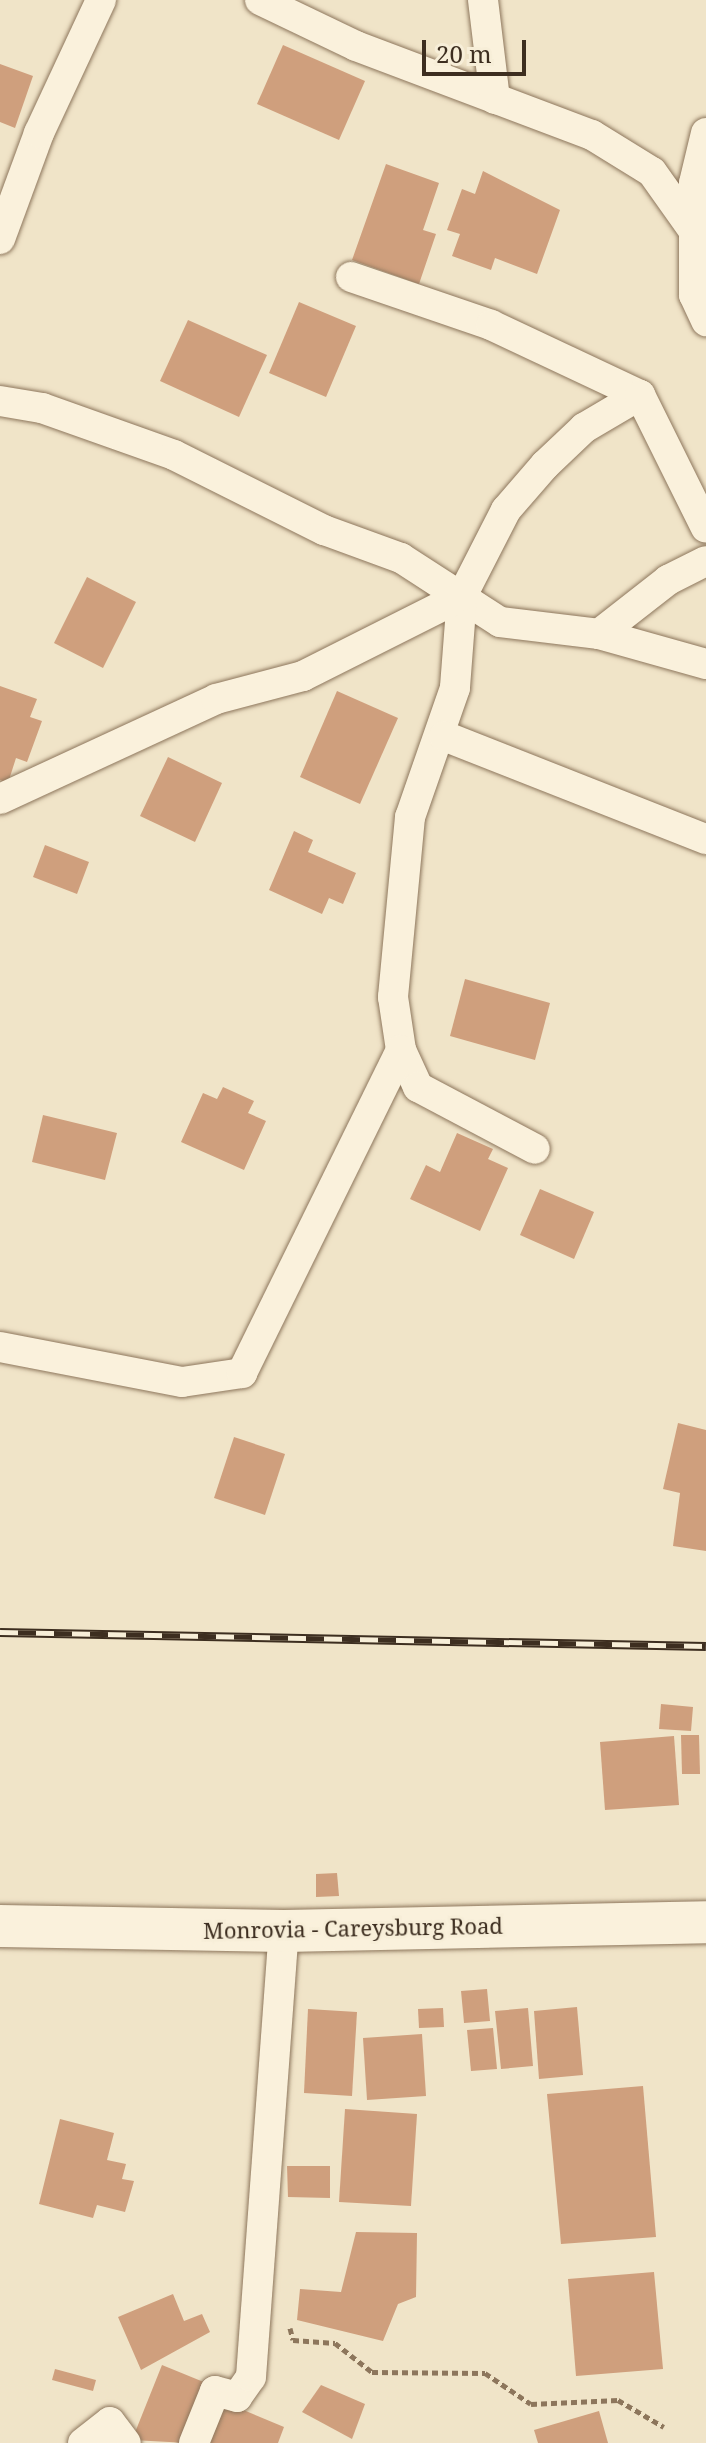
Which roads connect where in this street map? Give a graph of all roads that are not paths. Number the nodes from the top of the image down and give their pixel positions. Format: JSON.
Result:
{"nodes":[{"id":1,"x":101,"y":0,"type":"edge"},
{"id":2,"x":260,"y":0,"type":"edge"},
{"id":3,"x":483,"y":0,"type":"edge"},
{"id":4,"x":495,"y":99,"type":"junction"},
{"id":5,"x":706,"y":133,"type":"edge"},
{"id":6,"x":696,"y":234,"type":"junction"},
{"id":7,"x":0,"y":239,"type":"edge"},
{"id":8,"x":351,"y":277,"type":"dead end"},
{"id":9,"x":706,"y":321,"type":"edge"},
{"id":10,"x":640,"y":395,"type":"junction"},
{"id":11,"x":0,"y":401,"type":"edge"},
{"id":12,"x":706,"y":528,"type":"edge"},
{"id":13,"x":706,"y":561,"type":"edge"},
{"id":14,"x":462,"y":596,"type":"junction"},
{"id":15,"x":599,"y":634,"type":"junction"},
{"id":16,"x":706,"y":664,"type":"edge"},
{"id":17,"x":444,"y":736,"type":"junction"},
{"id":18,"x":0,"y":799,"type":"edge"},
{"id":19,"x":706,"y":839,"type":"edge"},
{"id":20,"x":401,"y":1050,"type":"junction"},
{"id":21,"x":535,"y":1149,"type":"dead end"},
{"id":22,"x":0,"y":1347,"type":"edge"},
{"id":23,"x":706,"y":1922,"type":"edge"},
{"id":24,"x":0,"y":1926,"type":"edge"},
{"id":25,"x":284,"y":1931,"type":"junction"},
{"id":26,"x":83,"y":2443,"type":"edge"},
{"id":27,"x":126,"y":2443,"type":"edge"},
{"id":28,"x":194,"y":2443,"type":"edge"}],
"edges":[{"from":1,"to":7,"type":"street"},
{"from":2,"to":4,"type":"street"},
{"from":3,"to":4,"type":"street"},
{"from":4,"to":6,"type":"street"},
{"from":5,"to":6,"type":"street"},
{"from":6,"to":9,"type":"street"},
{"from":8,"to":10,"type":"street"},
{"from":10,"to":12,"type":"street"},
{"from":10,"to":14,"type":"street"},
{"from":11,"to":14,"type":"street"},
{"from":13,"to":15,"type":"street"},
{"from":14,"to":15,"type":"street"},
{"from":14,"to":17,"type":"street"},
{"from":14,"to":18,"type":"street"},
{"from":15,"to":16,"type":"street"},
{"from":17,"to":19,"type":"street"},
{"from":17,"to":20,"type":"street"},
{"from":20,"to":21,"type":"street"},
{"from":20,"to":22,"type":"street"},
{"from":23,"to":25,"type":"main road","name":"Monrovia - Careysburg Road"},
{"from":24,"to":25,"type":"main road","name":"Monrovia - Careysburg Road"},
{"from":25,"to":28,"type":"street"},
{"from":26,"to":27,"type":"street"}]}
